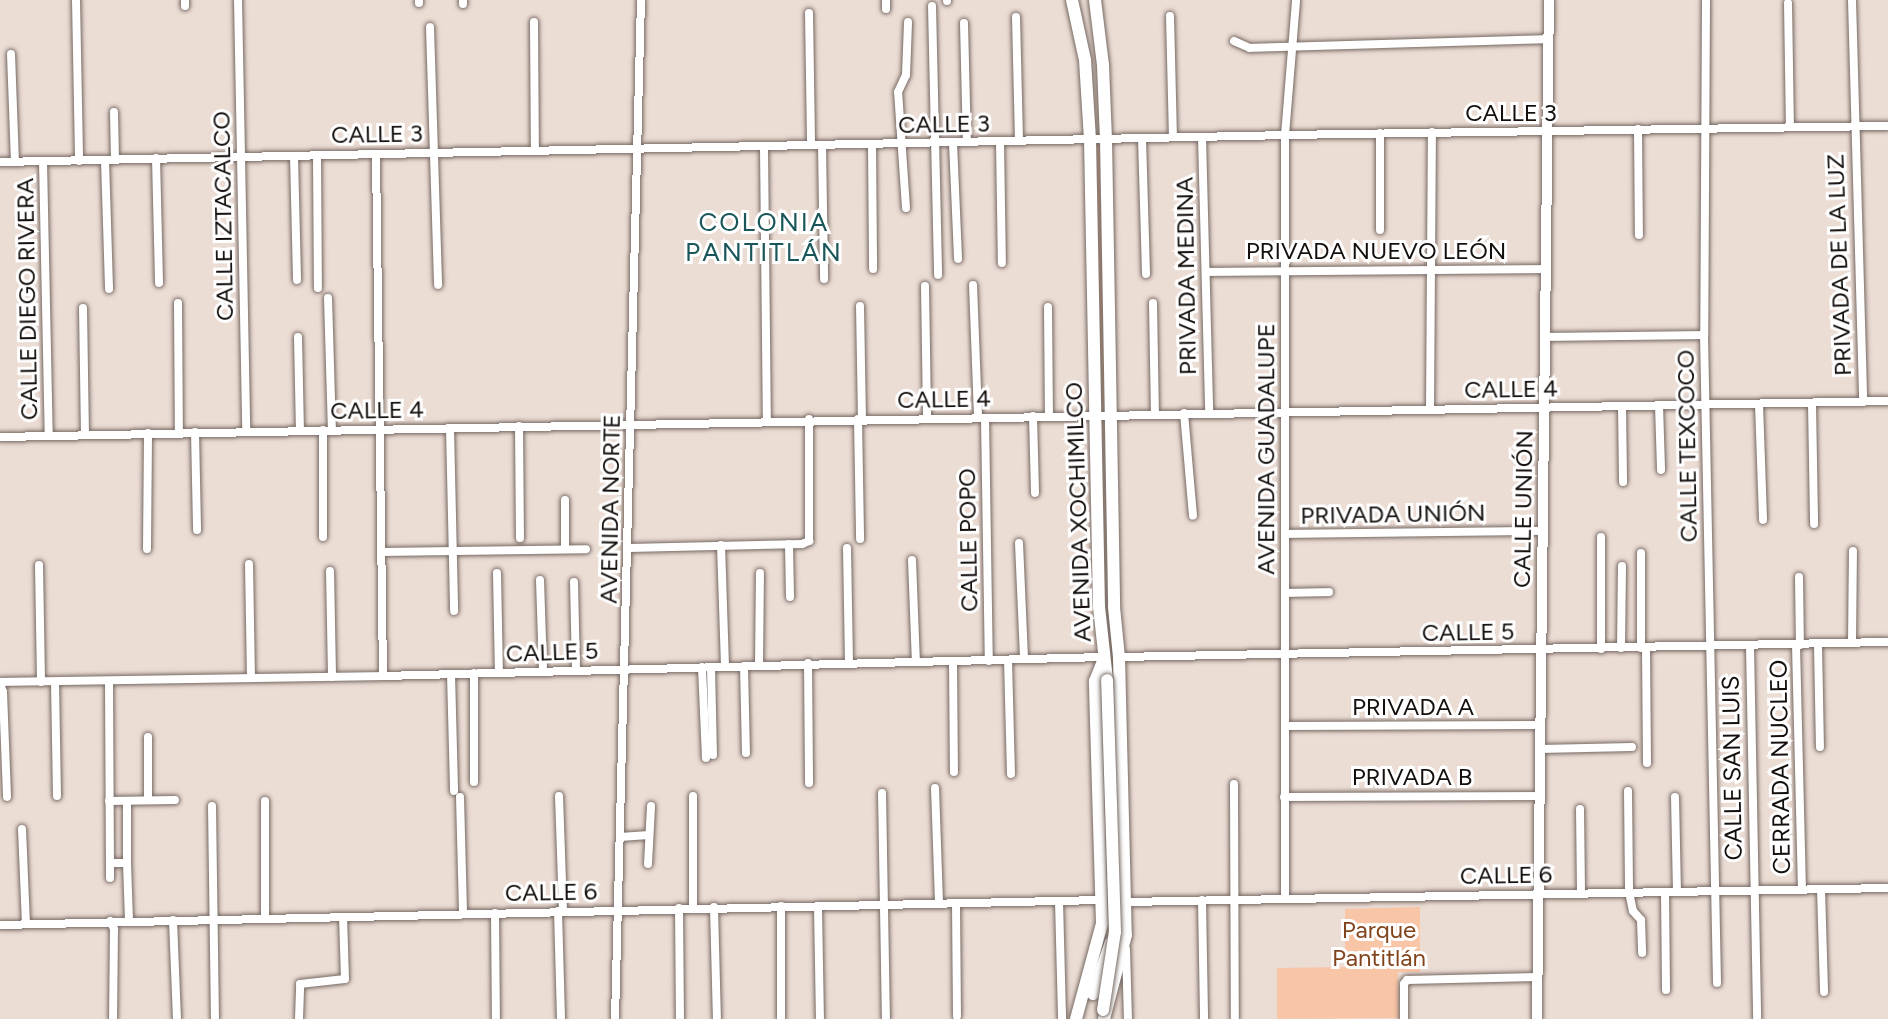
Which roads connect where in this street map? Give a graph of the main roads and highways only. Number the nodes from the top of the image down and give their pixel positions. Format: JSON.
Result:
{"nodes":[{"id":1,"x":1072,"y":0,"type":"edge"},
{"id":2,"x":1095,"y":0,"type":"edge"},
{"id":3,"x":1105,"y":657,"type":"junction"},
{"id":4,"x":1125,"y":902,"type":"junction"},
{"id":5,"x":1076,"y":1019,"type":"edge"},
{"id":6,"x":1085,"y":1019,"type":"edge"},
{"id":7,"x":1102,"y":1019,"type":"edge"}],
"edges":[{"from":1,"to":3,"type":"main road","name":"AVENIDA XOCHIMILCO"},
{"from":2,"to":4,"type":"main road","name":"AVENIDA XOCHIMILCO"},
{"from":3,"to":5,"type":"main road","name":"AVENIDA XOCHIMILCO"},
{"from":3,"to":7,"type":"main road","bridge":true},
{"from":4,"to":6,"type":"main road"},
{"from":4,"to":7,"type":"main road","name":"AVENIDA XOCHIMILCO"}]}
